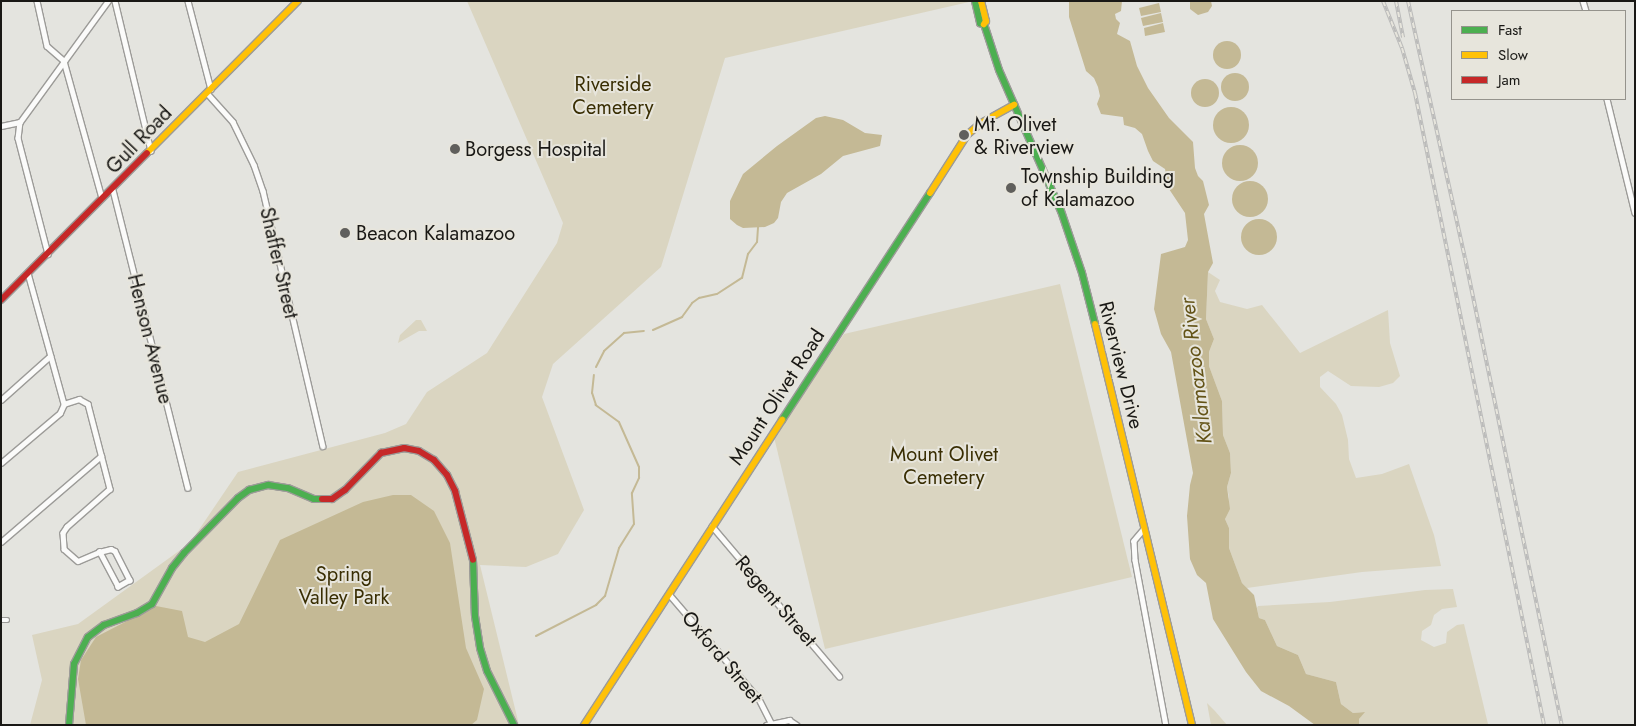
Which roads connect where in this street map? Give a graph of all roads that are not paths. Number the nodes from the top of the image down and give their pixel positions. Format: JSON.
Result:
{"nodes":[{"id":1,"x":37,"y":1,"type":"edge"},
{"id":2,"x":108,"y":1,"type":"edge"},
{"id":3,"x":116,"y":1,"type":"edge"},
{"id":4,"x":188,"y":1,"type":"edge"},
{"id":5,"x":298,"y":1,"type":"edge"},
{"id":6,"x":974,"y":1,"type":"edge"},
{"id":7,"x":981,"y":1,"type":"edge"},
{"id":8,"x":984,"y":24,"type":"junction"},
{"id":9,"x":64,"y":61,"type":"junction"},
{"id":10,"x":209,"y":91,"type":"junction"},
{"id":11,"x":1607,"y":100,"type":"edge"},
{"id":12,"x":1014,"y":105,"type":"junction"},
{"id":13,"x":20,"y":122,"type":"junction"},
{"id":14,"x":1,"y":126,"type":"edge"},
{"id":15,"x":150,"y":151,"type":"junction"},
{"id":16,"x":113,"y":190,"type":"junction"},
{"id":17,"x":103,"y":200,"type":"junction"},
{"id":18,"x":1635,"y":213,"type":"edge"},
{"id":19,"x":48,"y":254,"type":"junction"},
{"id":20,"x":28,"y":273,"type":"junction"},
{"id":21,"x":1,"y":300,"type":"edge"},
{"id":22,"x":50,"y":356,"type":"junction"},
{"id":23,"x":1,"y":400,"type":"edge"},
{"id":24,"x":64,"y":404,"type":"junction"},
{"id":25,"x":323,"y":446,"type":"dead end"},
{"id":26,"x":101,"y":456,"type":"junction"},
{"id":27,"x":1,"y":463,"type":"edge"},
{"id":28,"x":188,"y":488,"type":"dead end"},
{"id":29,"x":712,"y":526,"type":"junction"},
{"id":30,"x":1145,"y":528,"type":"junction"},
{"id":31,"x":1,"y":542,"type":"edge"},
{"id":32,"x":99,"y":552,"type":"junction"},
{"id":33,"x":668,"y":594,"type":"junction"},
{"id":34,"x":1,"y":620,"type":"edge"},
{"id":35,"x":7,"y":620,"type":"dead end"},
{"id":36,"x":839,"y":676,"type":"dead end"},
{"id":37,"x":768,"y":724,"type":"edge"},
{"id":38,"x":796,"y":724,"type":"edge"},
{"id":39,"x":69,"y":725,"type":"edge"},
{"id":40,"x":514,"y":725,"type":"edge"},
{"id":41,"x":584,"y":725,"type":"edge"},
{"id":42,"x":1166,"y":725,"type":"edge"},
{"id":43,"x":1192,"y":725,"type":"edge"}],
"edges":[{"from":1,"to":9,"type":"street"},
{"from":2,"to":9,"type":"street"},
{"from":3,"to":15,"type":"street"},
{"from":4,"to":10,"type":"street"},
{"from":5,"to":10,"type":"street","name":"Gull Road"},
{"from":6,"to":8,"type":"street","name":"Riverview Drive"},
{"from":7,"to":8,"type":"street","name":"Riverview Drive"},
{"from":8,"to":12,"type":"street","name":"Riverview Drive"},
{"from":9,"to":13,"type":"street"},
{"from":9,"to":17,"type":"street"},
{"from":10,"to":15,"type":"street","name":"Gull Road"},
{"from":10,"to":25,"type":"street","name":"Shaffer Street"},
{"from":11,"to":18,"type":"street"},
{"from":12,"to":29,"type":"street","name":"Mount Olivet Road"},
{"from":12,"to":30,"type":"street","name":"Riverview Drive"},
{"from":13,"to":14,"type":"street"},
{"from":13,"to":19,"type":"street"},
{"from":15,"to":16,"type":"street","name":"Gull Road"},
{"from":16,"to":17,"type":"street","name":"Gull Road"},
{"from":16,"to":28,"type":"street","name":"Henson Avenue"},
{"from":17,"to":19,"type":"street","name":"Gull Road"},
{"from":19,"to":20,"type":"street","name":"Gull Road"},
{"from":20,"to":21,"type":"street","name":"Gull Road"},
{"from":20,"to":22,"type":"street"},
{"from":22,"to":23,"type":"street"},
{"from":22,"to":24,"type":"street"},
{"from":24,"to":26,"type":"street"},
{"from":24,"to":27,"type":"street"},
{"from":26,"to":31,"type":"street"},
{"from":26,"to":32,"type":"street"},
{"from":29,"to":33,"type":"street","name":"Mount Olivet Road"},
{"from":29,"to":36,"type":"street","name":"Regent Street"},
{"from":30,"to":42,"type":"street"},
{"from":30,"to":43,"type":"street","name":"Riverview Drive"},
{"from":32,"to":32,"type":"street"},
{"from":33,"to":37,"type":"street","name":"Oxford Street"},
{"from":33,"to":41,"type":"street","name":"Mount Olivet Road"},
{"from":34,"to":35,"type":"street"},
{"from":37,"to":38,"type":"street"},
{"from":39,"to":40,"type":"street"}]}
